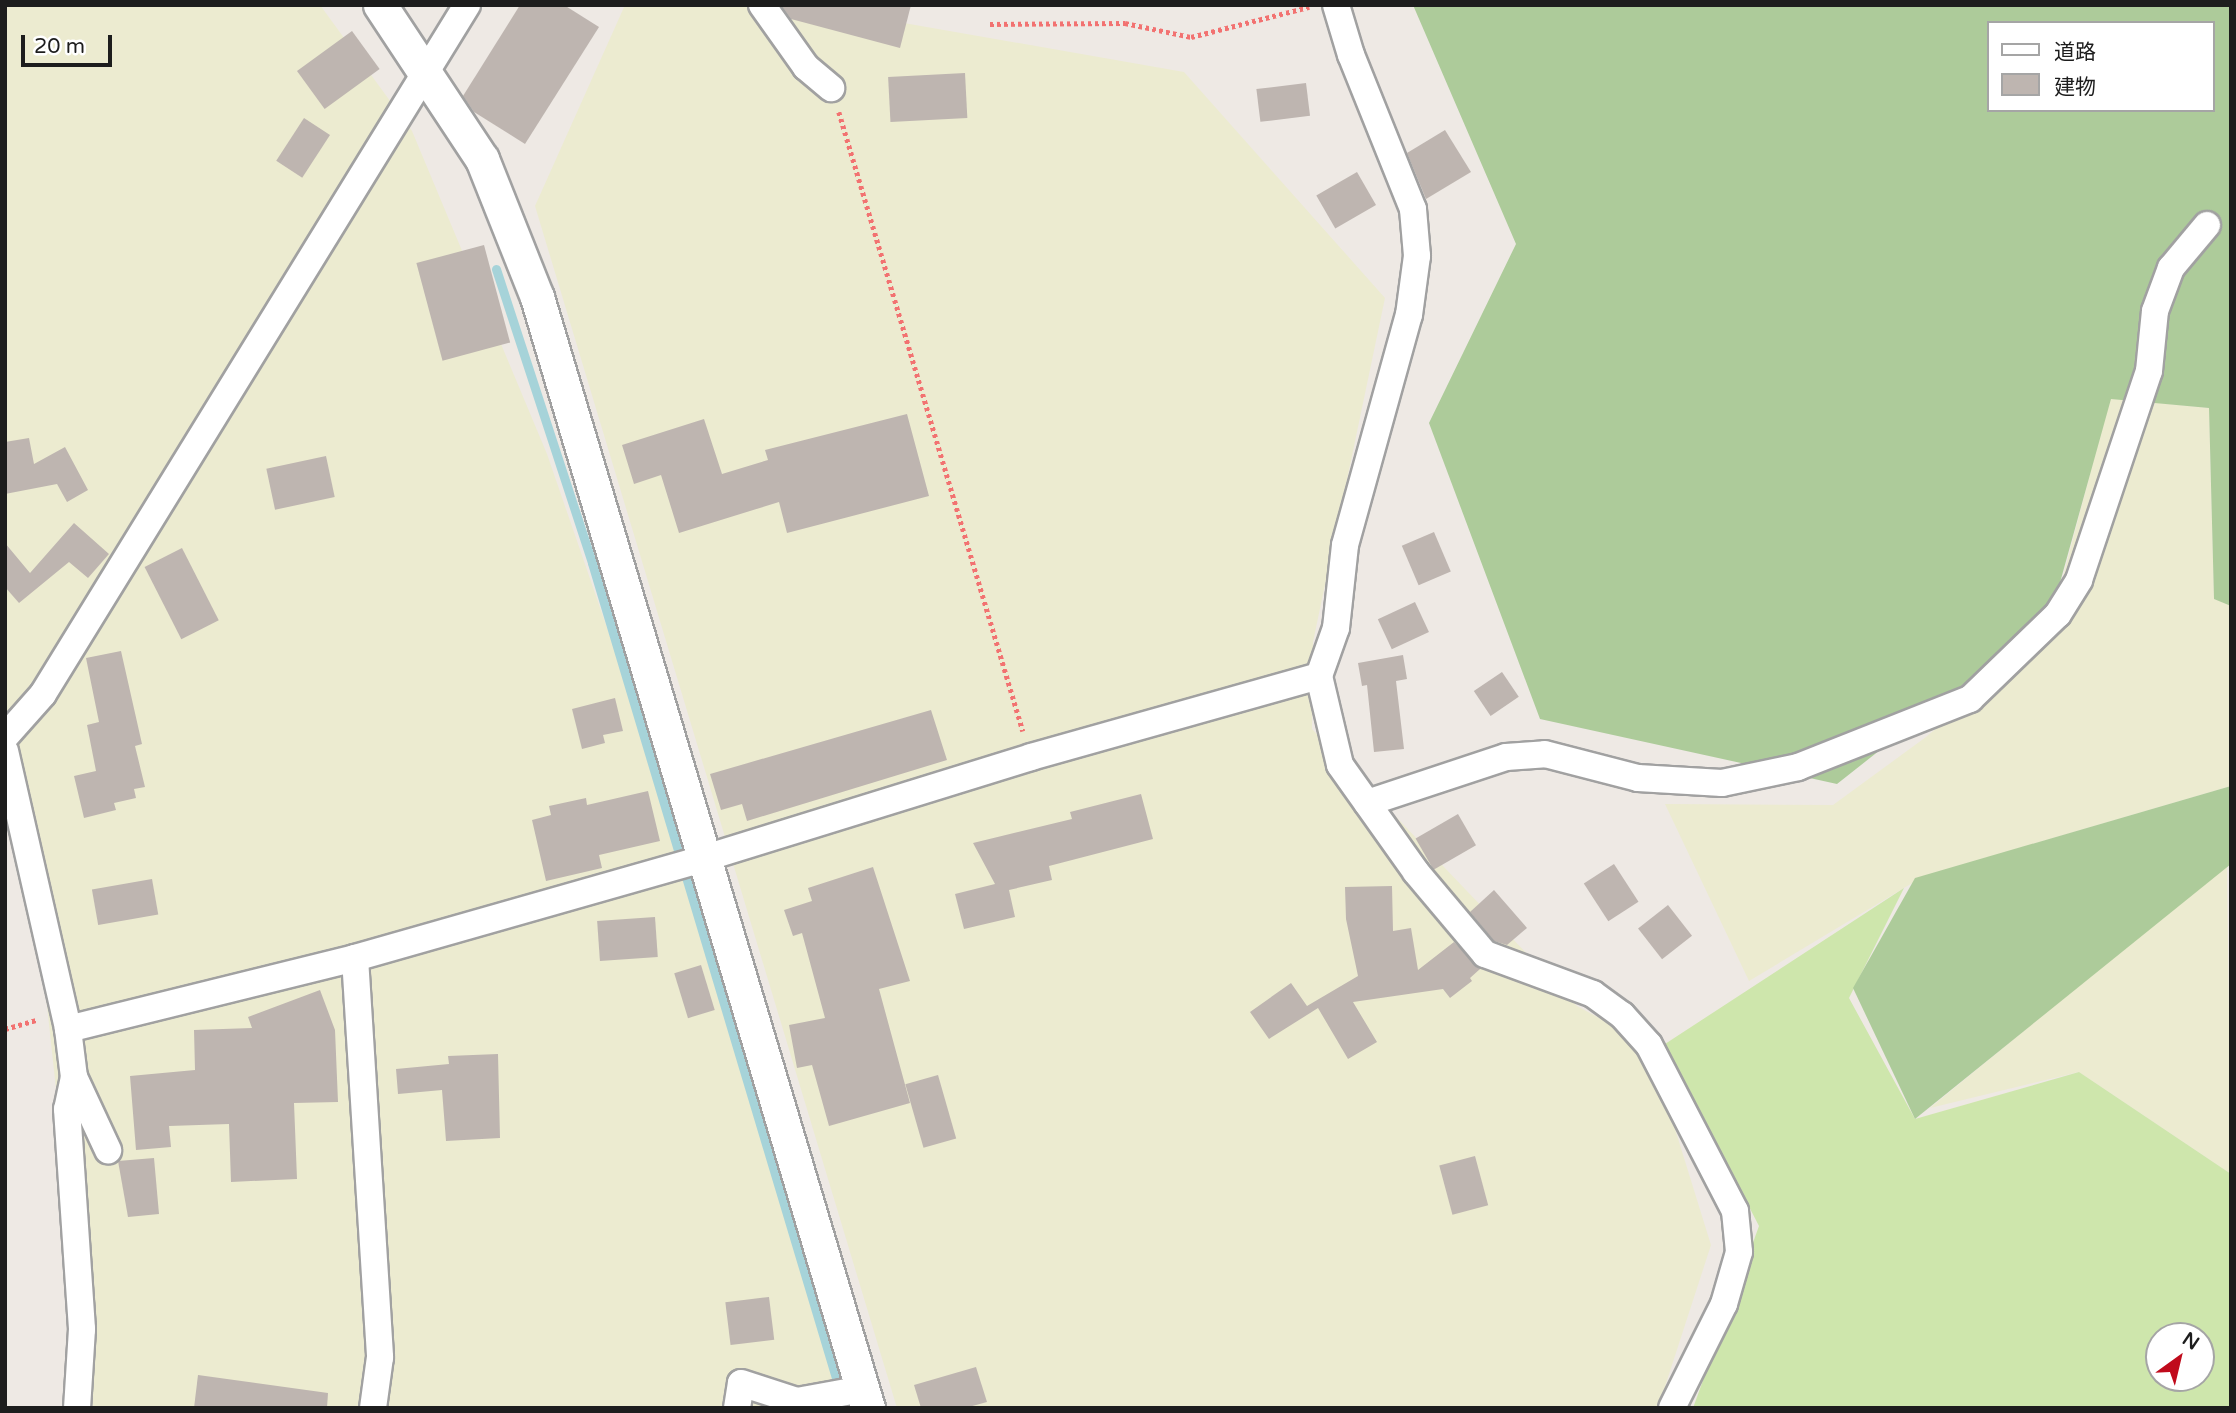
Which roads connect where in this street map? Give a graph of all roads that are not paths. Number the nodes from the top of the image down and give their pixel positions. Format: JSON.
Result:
{"nodes":[{"id":1,"x":380,"y":5,"type":"edge"},
{"id":2,"x":467,"y":5,"type":"edge"},
{"id":3,"x":762,"y":5,"type":"edge"},
{"id":4,"x":1336,"y":5,"type":"edge"},
{"id":5,"x":427,"y":72,"type":"junction"},
{"id":6,"x":831,"y":88,"type":"road end"},
{"id":7,"x":2207,"y":225,"type":"dead end"},
{"id":8,"x":1319,"y":676,"type":"junction"},
{"id":9,"x":5,"y":737,"type":"edge"},
{"id":10,"x":5,"y":751,"type":"edge"},
{"id":11,"x":1367,"y":803,"type":"junction"},
{"id":12,"x":705,"y":858,"type":"junction"},
{"id":13,"x":355,"y":958,"type":"junction"},
{"id":14,"x":58,"y":1023,"type":"junction"},
{"id":15,"x":74,"y":1077,"type":"junction"},
{"id":16,"x":108,"y":1150,"type":"dead end"},
{"id":17,"x":865,"y":1398,"type":"edge"},
{"id":18,"x":76,"y":1408,"type":"edge"},
{"id":19,"x":373,"y":1408,"type":"edge"},
{"id":20,"x":737,"y":1408,"type":"edge"},
{"id":21,"x":1672,"y":1408,"type":"edge"}],
"edges":[{"from":1,"to":5,"type":"street"},
{"from":2,"to":5,"type":"street"},
{"from":3,"to":6,"type":"street"},
{"from":4,"to":8,"type":"street"},
{"from":5,"to":9,"type":"street"},
{"from":5,"to":12,"type":"street"},
{"from":7,"to":11,"type":"street"},
{"from":8,"to":11,"type":"street"},
{"from":8,"to":12,"type":"street"},
{"from":10,"to":14,"type":"street"},
{"from":11,"to":21,"type":"street"},
{"from":12,"to":13,"type":"street"},
{"from":12,"to":17,"type":"street"},
{"from":13,"to":14,"type":"street"},
{"from":13,"to":19,"type":"street"},
{"from":14,"to":15,"type":"street"},
{"from":15,"to":16,"type":"street"},
{"from":15,"to":18,"type":"street"},
{"from":17,"to":20,"type":"street"}]}
